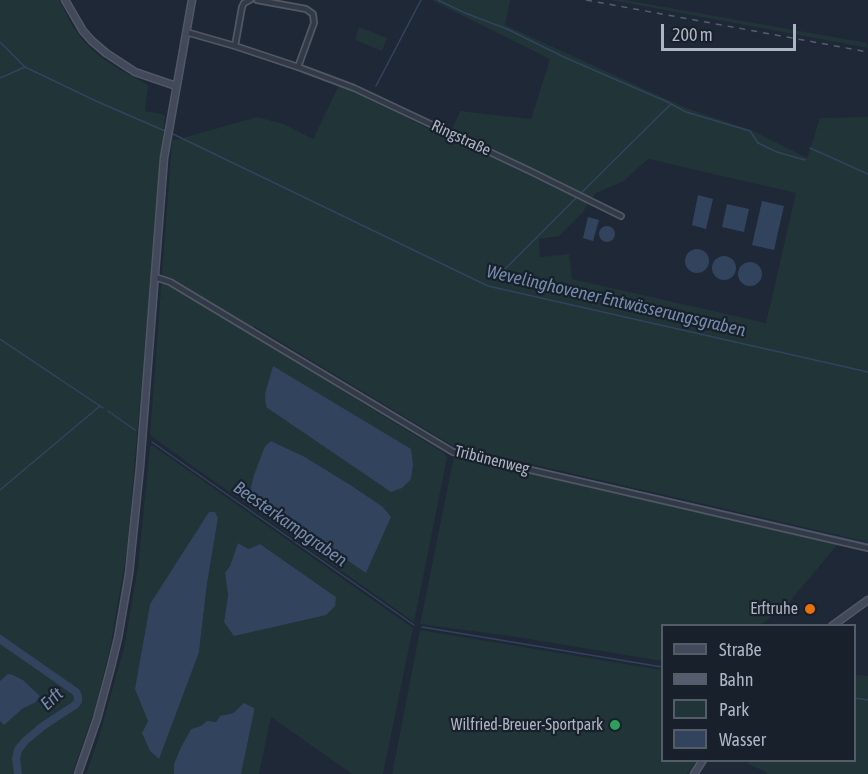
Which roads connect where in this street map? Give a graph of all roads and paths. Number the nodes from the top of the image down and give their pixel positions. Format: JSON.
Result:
{"nodes":[{"id":1,"x":65,"y":0,"type":"edge"},
{"id":2,"x":192,"y":0,"type":"edge"},
{"id":3,"x":250,"y":0,"type":"edge"},
{"id":4,"x":257,"y":0,"type":"edge"},
{"id":5,"x":186,"y":32,"type":"junction"},
{"id":6,"x":235,"y":46,"type":"junction"},
{"id":7,"x":298,"y":67,"type":"junction"},
{"id":8,"x":176,"y":86,"type":"junction"},
{"id":9,"x":621,"y":216,"type":"dead end"},
{"id":10,"x":155,"y":277,"type":"junction"},
{"id":11,"x":868,"y":548,"type":"edge"},
{"id":12,"x":868,"y":600,"type":"edge"},
{"id":13,"x":835,"y":624,"type":"edge"},
{"id":14,"x":78,"y":774,"type":"edge"}],
"edges":[{"from":1,"to":8,"type":"street"},
{"from":2,"to":5,"type":"street"},
{"from":3,"to":6,"type":"street"},
{"from":4,"to":7,"type":"street"},
{"from":5,"to":6,"type":"street","name":"Ringstraße"},
{"from":5,"to":8,"type":"street"},
{"from":6,"to":7,"type":"street","name":"Ringstraße"},
{"from":7,"to":9,"type":"street","name":"Ringstraße"},
{"from":8,"to":10,"type":"street"},
{"from":10,"to":11,"type":"street","name":"Tribünenweg"},
{"from":10,"to":14,"type":"street"},
{"from":12,"to":13,"type":"street"}]}
